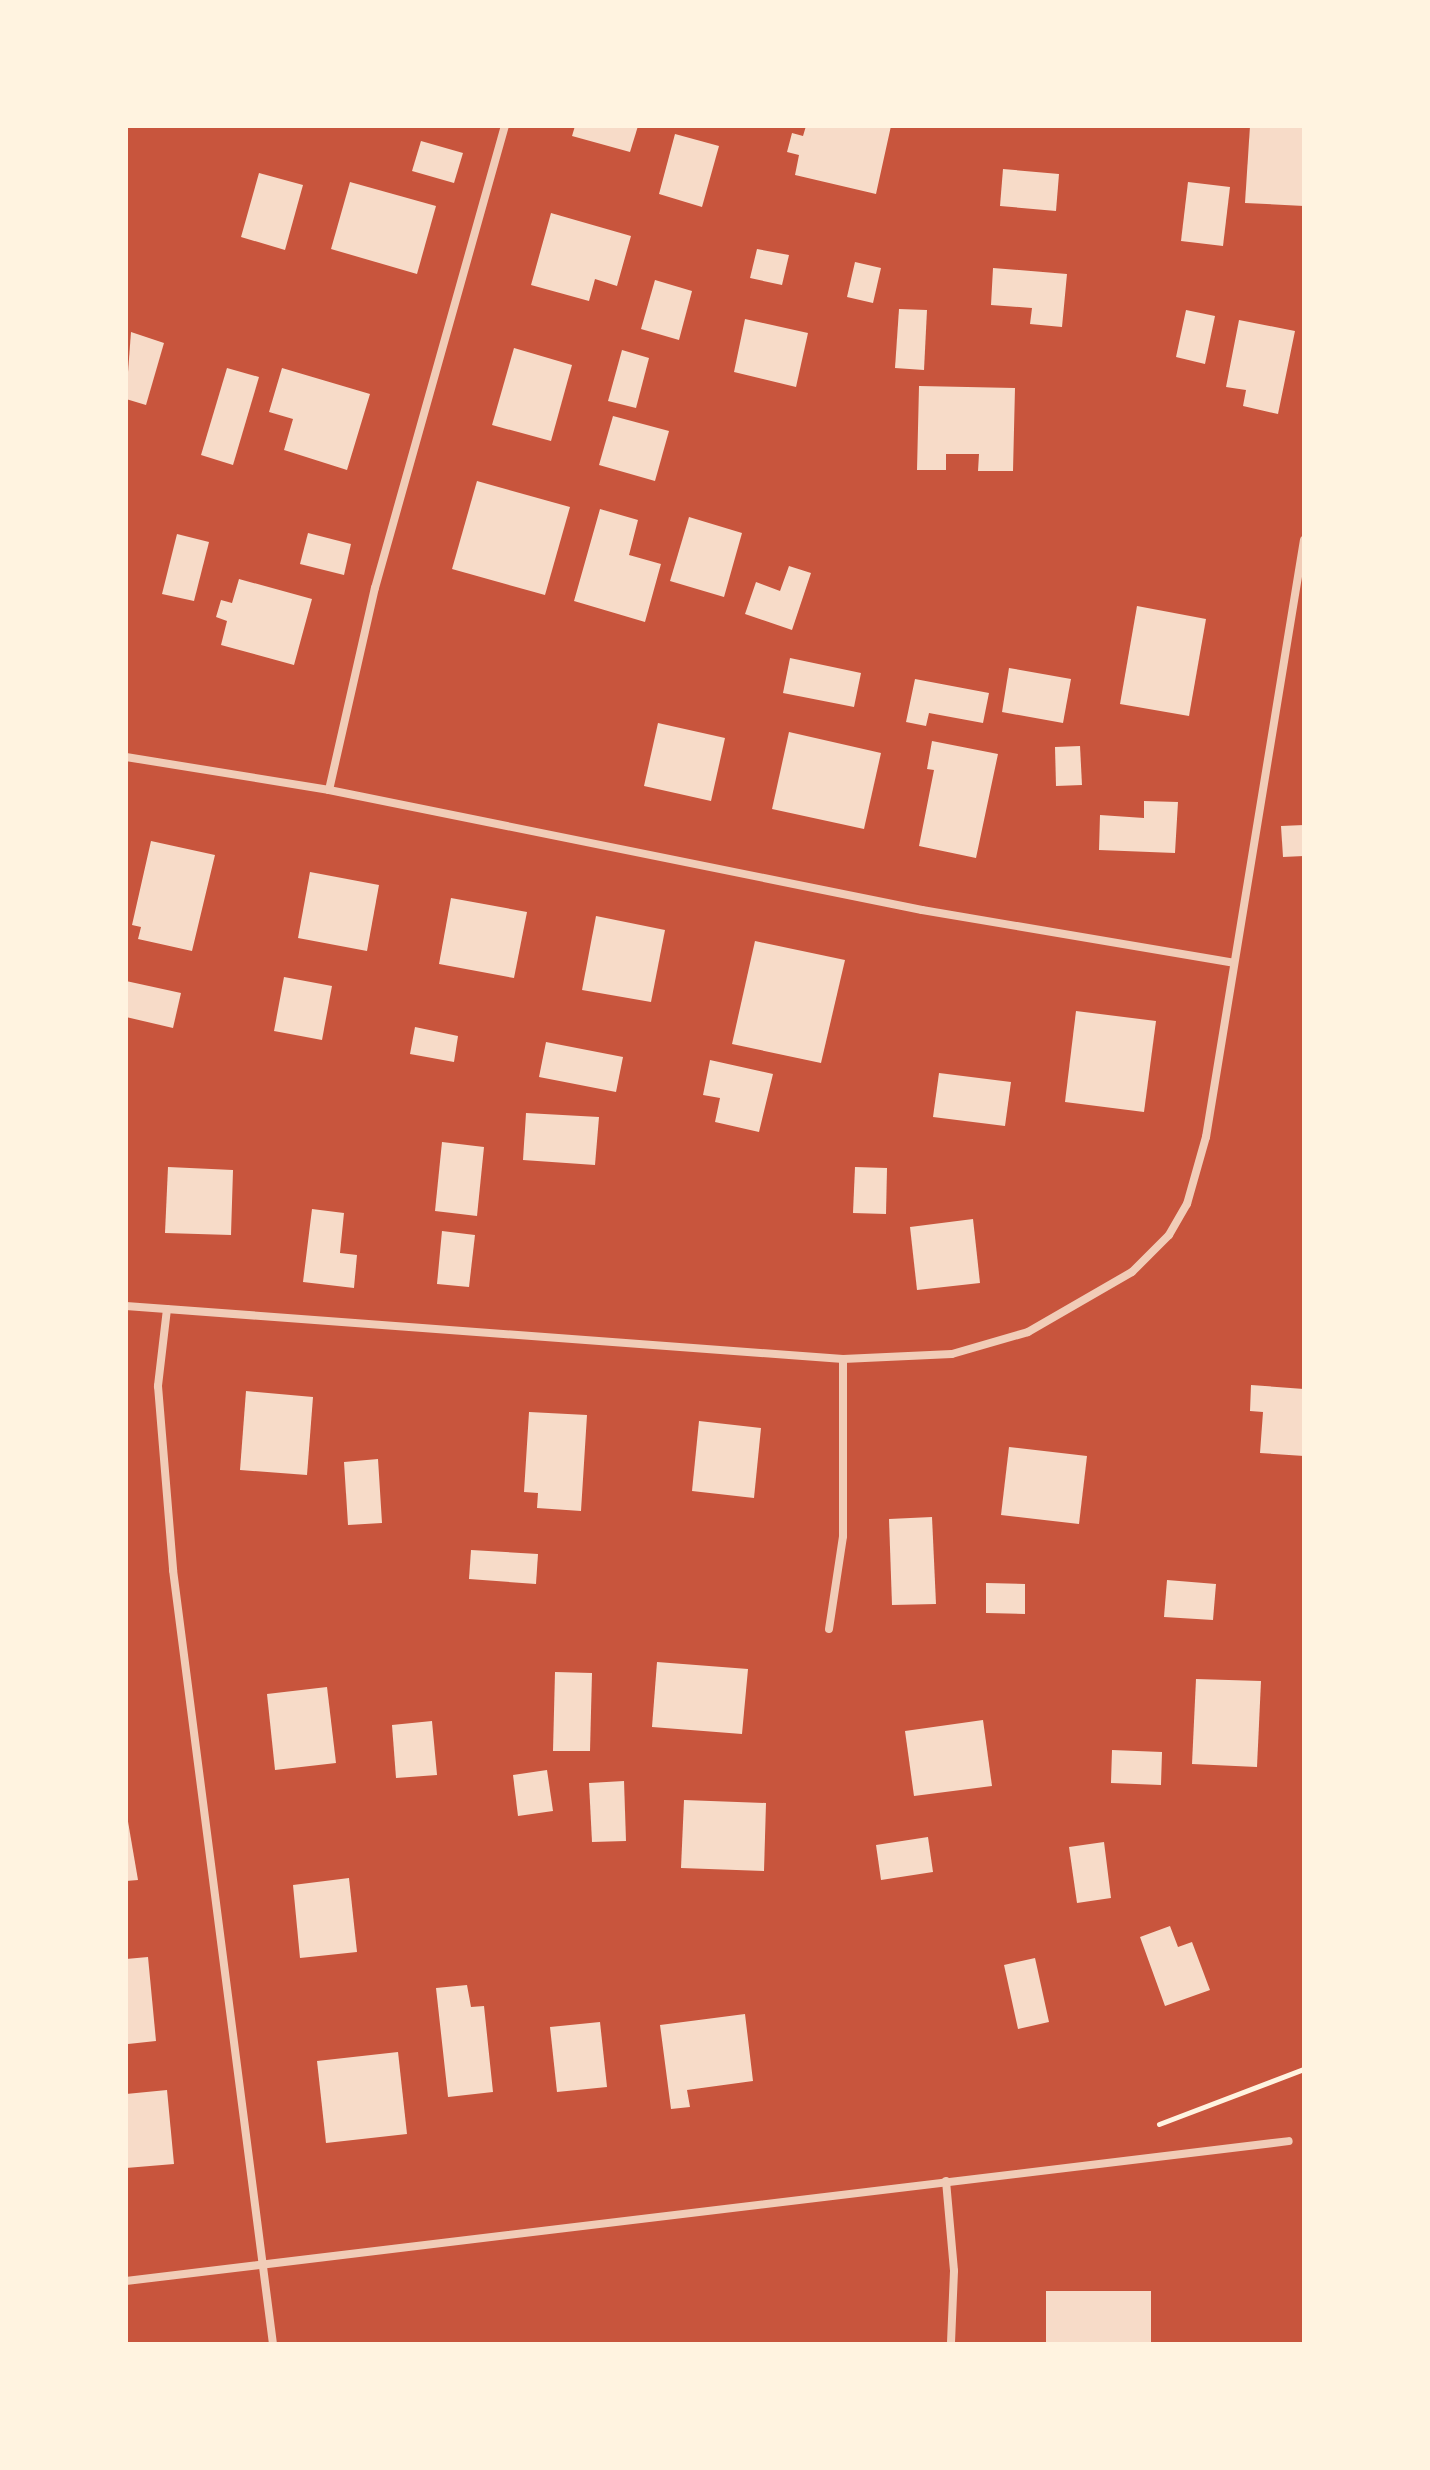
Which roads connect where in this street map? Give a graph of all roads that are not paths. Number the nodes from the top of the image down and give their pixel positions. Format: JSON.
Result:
{"nodes":[{"id":1,"x":505,"y":126,"type":"edge"},
{"id":2,"x":1304,"y":540,"type":"edge"},
{"id":3,"x":126,"y":757,"type":"edge"},
{"id":4,"x":329,"y":790,"type":"junction"},
{"id":5,"x":1234,"y":963,"type":"junction"},
{"id":6,"x":126,"y":1306,"type":"edge"},
{"id":7,"x":167,"y":1309,"type":"junction"},
{"id":8,"x":843,"y":1359,"type":"junction"},
{"id":9,"x":829,"y":1629,"type":"dead end"},
{"id":10,"x":1289,"y":2141,"type":"dead end"},
{"id":11,"x":946,"y":2181,"type":"junction"},
{"id":12,"x":263,"y":2264,"type":"junction"},
{"id":13,"x":126,"y":2281,"type":"edge"},
{"id":14,"x":273,"y":2344,"type":"edge"},
{"id":15,"x":951,"y":2344,"type":"edge"}],
"edges":[{"from":1,"to":4,"type":"street"},
{"from":2,"to":5,"type":"street"},
{"from":3,"to":4,"type":"street"},
{"from":4,"to":5,"type":"street"},
{"from":5,"to":8,"type":"street"},
{"from":6,"to":7,"type":"street"},
{"from":7,"to":8,"type":"street"},
{"from":7,"to":12,"type":"street"},
{"from":8,"to":9,"type":"street"},
{"from":10,"to":11,"type":"street"},
{"from":11,"to":12,"type":"street"},
{"from":11,"to":15,"type":"street"},
{"from":12,"to":13,"type":"street"},
{"from":12,"to":14,"type":"street"}]}
